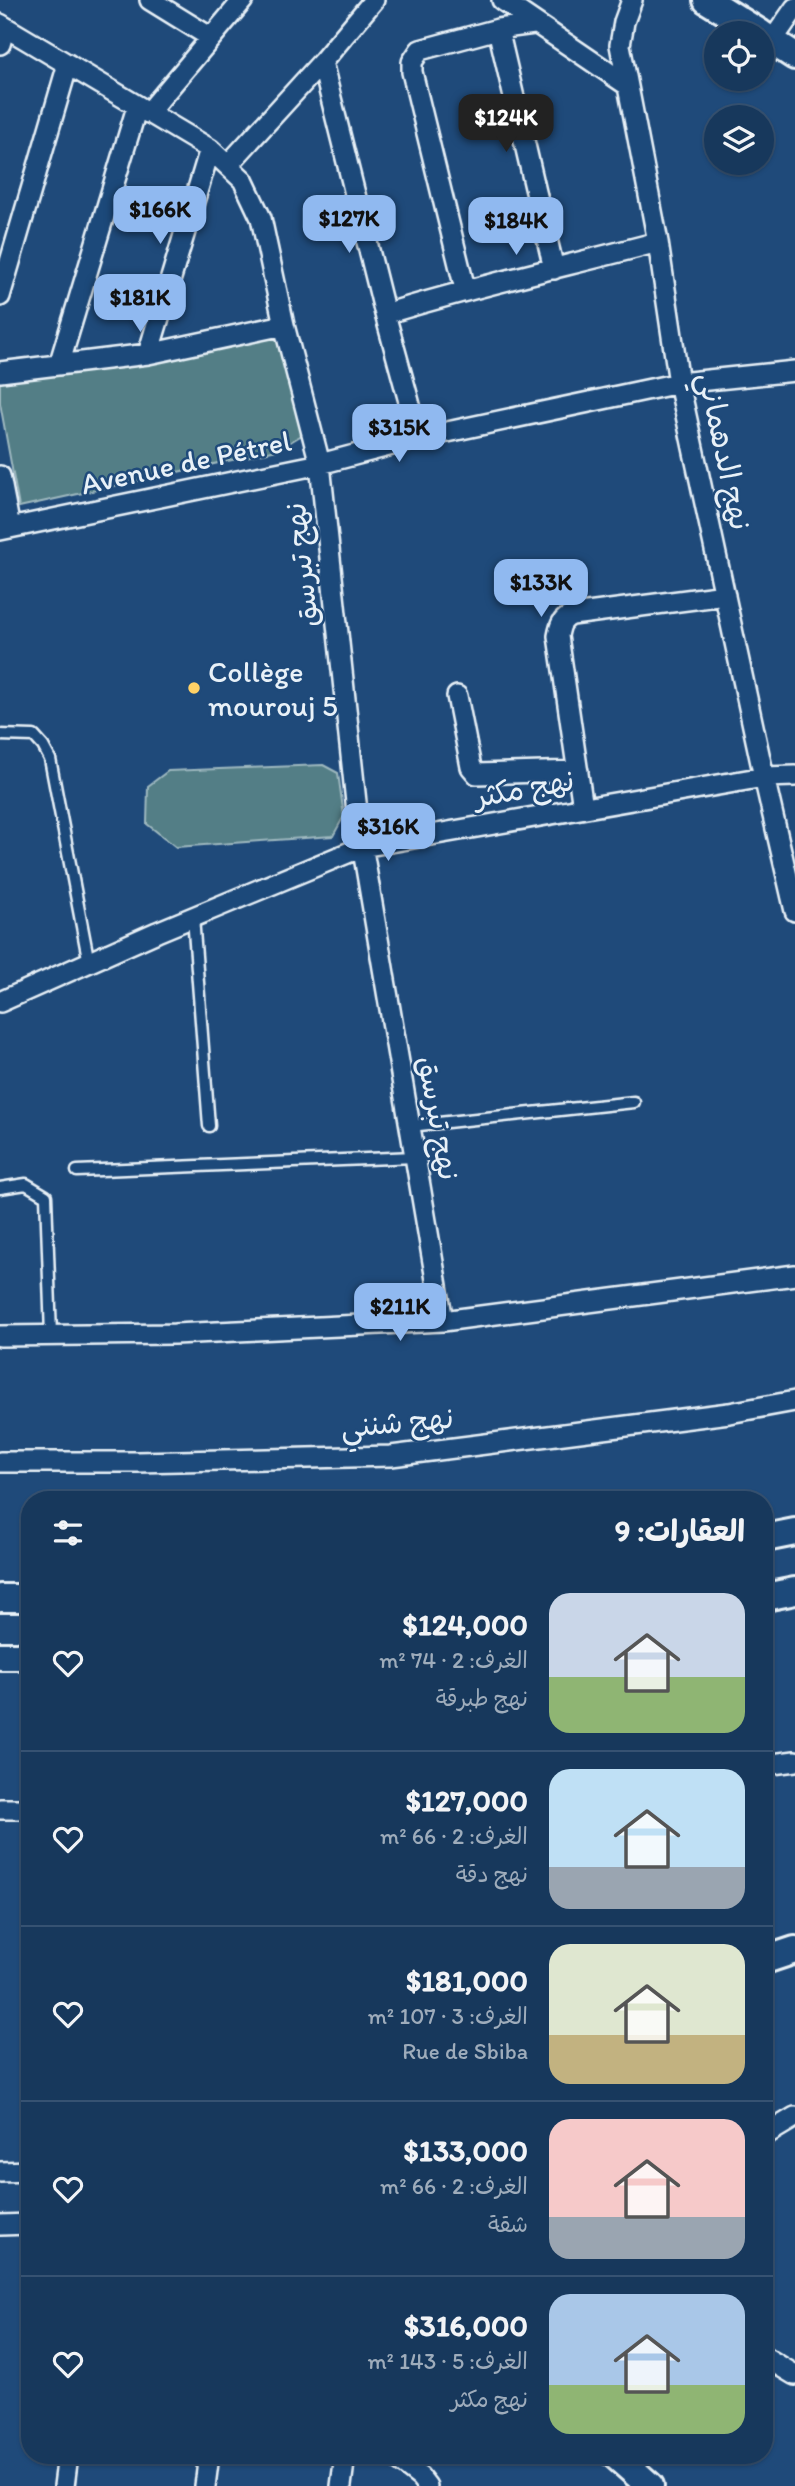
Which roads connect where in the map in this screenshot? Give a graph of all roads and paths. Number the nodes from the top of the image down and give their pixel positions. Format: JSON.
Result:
{"nodes":[{"id":1,"x":150,"y":0,"type":"edge"},
{"id":2,"x":243,"y":0,"type":"edge"},
{"id":3,"x":374,"y":0,"type":"edge"},
{"id":4,"x":502,"y":0,"type":"edge"},
{"id":5,"x":632,"y":0,"type":"edge"},
{"id":6,"x":706,"y":0,"type":"edge"},
{"id":7,"x":795,"y":8,"type":"edge"},
{"id":8,"x":740,"y":21,"type":"edge"},
{"id":9,"x":534,"y":24,"type":"junction"},
{"id":10,"x":774,"y":27,"type":"edge"},
{"id":11,"x":498,"y":29,"type":"junction"},
{"id":12,"x":2,"y":32,"type":"edge"},
{"id":13,"x":211,"y":37,"type":"junction"},
{"id":14,"x":774,"y":42,"type":"edge"},
{"id":15,"x":795,"y":55,"type":"edge"},
{"id":16,"x":322,"y":62,"type":"junction"},
{"id":17,"x":68,"y":64,"type":"junction"},
{"id":18,"x":626,"y":85,"type":"junction"},
{"id":19,"x":143,"y":110,"type":"junction"},
{"id":20,"x":211,"y":149,"type":"junction"},
{"id":21,"x":228,"y":165,"type":"junction"},
{"id":22,"x":658,"y":242,"type":"junction"},
{"id":23,"x":554,"y":270,"type":"junction"},
{"id":24,"x":1,"y":285,"type":"edge"},
{"id":25,"x":466,"y":289,"type":"junction"},
{"id":26,"x":385,"y":314,"type":"junction"},
{"id":27,"x":284,"y":325,"type":"junction"},
{"id":28,"x":148,"y":354,"type":"junction"},
{"id":29,"x":59,"y":365,"type":"junction"},
{"id":30,"x":795,"y":371,"type":"edge"},
{"id":31,"x":0,"y":372,"type":"edge"},
{"id":32,"x":679,"y":383,"type":"junction"},
{"id":33,"x":419,"y":438,"type":"junction"},
{"id":34,"x":320,"y":464,"type":"junction"},
{"id":35,"x":0,"y":475,"type":"edge"},
{"id":36,"x":5,"y":529,"type":"edge"},
{"id":37,"x":725,"y":595,"type":"junction"},
{"id":38,"x":457,"y":696,"type":"dead end"},
{"id":39,"x":0,"y":735,"type":"edge"},
{"id":40,"x":578,"y":771,"type":"junction"},
{"id":41,"x":795,"y":776,"type":"edge"},
{"id":42,"x":764,"y":777,"type":"junction"},
{"id":43,"x":583,"y":808,"type":"junction"},
{"id":44,"x":362,"y":847,"type":"junction"},
{"id":45,"x":795,"y":911,"type":"edge"},
{"id":46,"x":193,"y":917,"type":"junction"},
{"id":47,"x":89,"y":963,"type":"junction"},
{"id":48,"x":0,"y":1002,"type":"edge"},
{"id":49,"x":634,"y":1102,"type":"dead end"},
{"id":50,"x":209,"y":1126,"type":"dead end"},
{"id":51,"x":410,"y":1126,"type":"junction"},
{"id":52,"x":415,"y":1157,"type":"junction"},
{"id":53,"x":77,"y":1171,"type":"dead end"},
{"id":54,"x":0,"y":1188,"type":"edge"},
{"id":55,"x":795,"y":1275,"type":"edge"},
{"id":56,"x":443,"y":1321,"type":"junction"},
{"id":57,"x":51,"y":1335,"type":"junction"},
{"id":58,"x":0,"y":1336,"type":"edge"},
{"id":59,"x":795,"y":1401,"type":"edge"},
{"id":60,"x":0,"y":1462,"type":"edge"},
{"id":61,"x":795,"y":1532,"type":"edge"},
{"id":62,"x":773,"y":1536,"type":"edge"},
{"id":63,"x":795,"y":1591,"type":"edge"},
{"id":64,"x":773,"y":1595,"type":"edge"},
{"id":65,"x":0,"y":1598,"type":"edge"},
{"id":66,"x":21,"y":1598,"type":"edge"},
{"id":67,"x":0,"y":1656,"type":"edge"},
{"id":68,"x":21,"y":1657,"type":"edge"},
{"id":69,"x":795,"y":1761,"type":"edge"},
{"id":70,"x":773,"y":1764,"type":"edge"},
{"id":71,"x":0,"y":1809,"type":"edge"},
{"id":72,"x":21,"y":1809,"type":"edge"},
{"id":73,"x":795,"y":1950,"type":"edge"},
{"id":74,"x":773,"y":1957,"type":"edge"},
{"id":75,"x":795,"y":2117,"type":"edge"},
{"id":76,"x":773,"y":2130,"type":"edge"},
{"id":77,"x":21,"y":2171,"type":"edge"},
{"id":78,"x":0,"y":2172,"type":"edge"},
{"id":79,"x":21,"y":2224,"type":"edge"},
{"id":80,"x":0,"y":2225,"type":"edge"},
{"id":81,"x":773,"y":2362,"type":"edge"},
{"id":82,"x":795,"y":2375,"type":"edge"},
{"id":83,"x":67,"y":2464,"type":"edge"},
{"id":84,"x":208,"y":2464,"type":"edge"},
{"id":85,"x":344,"y":2464,"type":"edge"},
{"id":86,"x":403,"y":2464,"type":"edge"},
{"id":87,"x":625,"y":2464,"type":"edge"},
{"id":88,"x":64,"y":2486,"type":"edge"},
{"id":89,"x":205,"y":2486,"type":"edge"},
{"id":90,"x":341,"y":2486,"type":"edge"},
{"id":91,"x":427,"y":2486,"type":"edge"},
{"id":92,"x":650,"y":2486,"type":"edge"}],
"edges":[{"from":1,"to":13,"type":"street"},
{"from":2,"to":13,"type":"street"},
{"from":3,"to":16,"type":"street"},
{"from":4,"to":9,"type":"street"},
{"from":5,"to":18,"type":"street","name":"نهج الدهماني"},
{"from":6,"to":8,"type":"street"},
{"from":7,"to":10,"type":"street"},
{"from":9,"to":11,"type":"street"},
{"from":9,"to":18,"type":"street"},
{"from":11,"to":23,"type":"street"},
{"from":11,"to":25,"type":"street"},
{"from":12,"to":17,"type":"street","name":"نهج تبرسق"},
{"from":13,"to":19,"type":"street"},
{"from":14,"to":15,"type":"street"},
{"from":16,"to":21,"type":"street"},
{"from":16,"to":26,"type":"street"},
{"from":17,"to":19,"type":"street","name":"نهج تبرسق"},
{"from":17,"to":24,"type":"street"},
{"from":18,"to":22,"type":"street","name":"نهج الدهماني"},
{"from":19,"to":20,"type":"street","name":"نهج تبرسق"},
{"from":19,"to":29,"type":"street"},
{"from":20,"to":21,"type":"street","name":"نهج تبرسق"},
{"from":20,"to":28,"type":"street"},
{"from":21,"to":27,"type":"street","name":"نهج تبرسق"},
{"from":22,"to":23,"type":"street"},
{"from":22,"to":32,"type":"street","name":"نهج الدهماني"},
{"from":23,"to":25,"type":"street"},
{"from":25,"to":26,"type":"street"},
{"from":26,"to":33,"type":"street"},
{"from":27,"to":28,"type":"street"},
{"from":27,"to":34,"type":"street","name":"نهج تبرسق"},
{"from":28,"to":29,"type":"street"},
{"from":29,"to":31,"type":"street"},
{"from":30,"to":32,"type":"street","name":"Avenue de Pétrel"},
{"from":32,"to":33,"type":"street","name":"Avenue de Pétrel"},
{"from":32,"to":37,"type":"street","name":"نهج الدهماني"},
{"from":33,"to":34,"type":"street","name":"Avenue de Pétrel"},
{"from":34,"to":36,"type":"street","name":"Avenue de Pétrel"},
{"from":34,"to":44,"type":"street","name":"نهج تبرسق"},
{"from":35,"to":36,"type":"street"},
{"from":37,"to":40,"type":"street"},
{"from":37,"to":42,"type":"street","name":"نهج الدهماني"},
{"from":38,"to":40,"type":"street"},
{"from":39,"to":47,"type":"lane"},
{"from":40,"to":43,"type":"street"},
{"from":41,"to":42,"type":"street","name":"نهج مكثر"},
{"from":42,"to":43,"type":"street","name":"نهج مكثر"},
{"from":42,"to":45,"type":"street","name":"نهج الدهماني"},
{"from":43,"to":44,"type":"street","name":"نهج مكثر"},
{"from":44,"to":46,"type":"street","name":"نهج مكثر"},
{"from":44,"to":51,"type":"street","name":"نهج تبرسق"},
{"from":46,"to":47,"type":"street","name":"نهج مكثر"},
{"from":46,"to":50,"type":"lane"},
{"from":47,"to":48,"type":"street","name":"نهج مكثر"},
{"from":49,"to":51,"type":"lane"},
{"from":51,"to":52,"type":"street","name":"نهج تبرسق"},
{"from":52,"to":53,"type":"lane"},
{"from":52,"to":56,"type":"street","name":"نهج تبرسق"},
{"from":54,"to":57,"type":"lane"},
{"from":55,"to":56,"type":"street"},
{"from":56,"to":57,"type":"street"},
{"from":57,"to":58,"type":"street"},
{"from":59,"to":60,"type":"street","name":"نهج شنني"},
{"from":61,"to":62,"type":"street"},
{"from":63,"to":64,"type":"street"},
{"from":65,"to":66,"type":"street"},
{"from":67,"to":68,"type":"street"},
{"from":69,"to":70,"type":"street"},
{"from":71,"to":72,"type":"street"},
{"from":73,"to":74,"type":"street"},
{"from":75,"to":76,"type":"street"},
{"from":77,"to":78,"type":"street"},
{"from":79,"to":80,"type":"street"},
{"from":81,"to":82,"type":"street"},
{"from":83,"to":88,"type":"street"},
{"from":84,"to":89,"type":"street"},
{"from":85,"to":90,"type":"street"},
{"from":86,"to":91,"type":"street"},
{"from":87,"to":92,"type":"street"}]}
